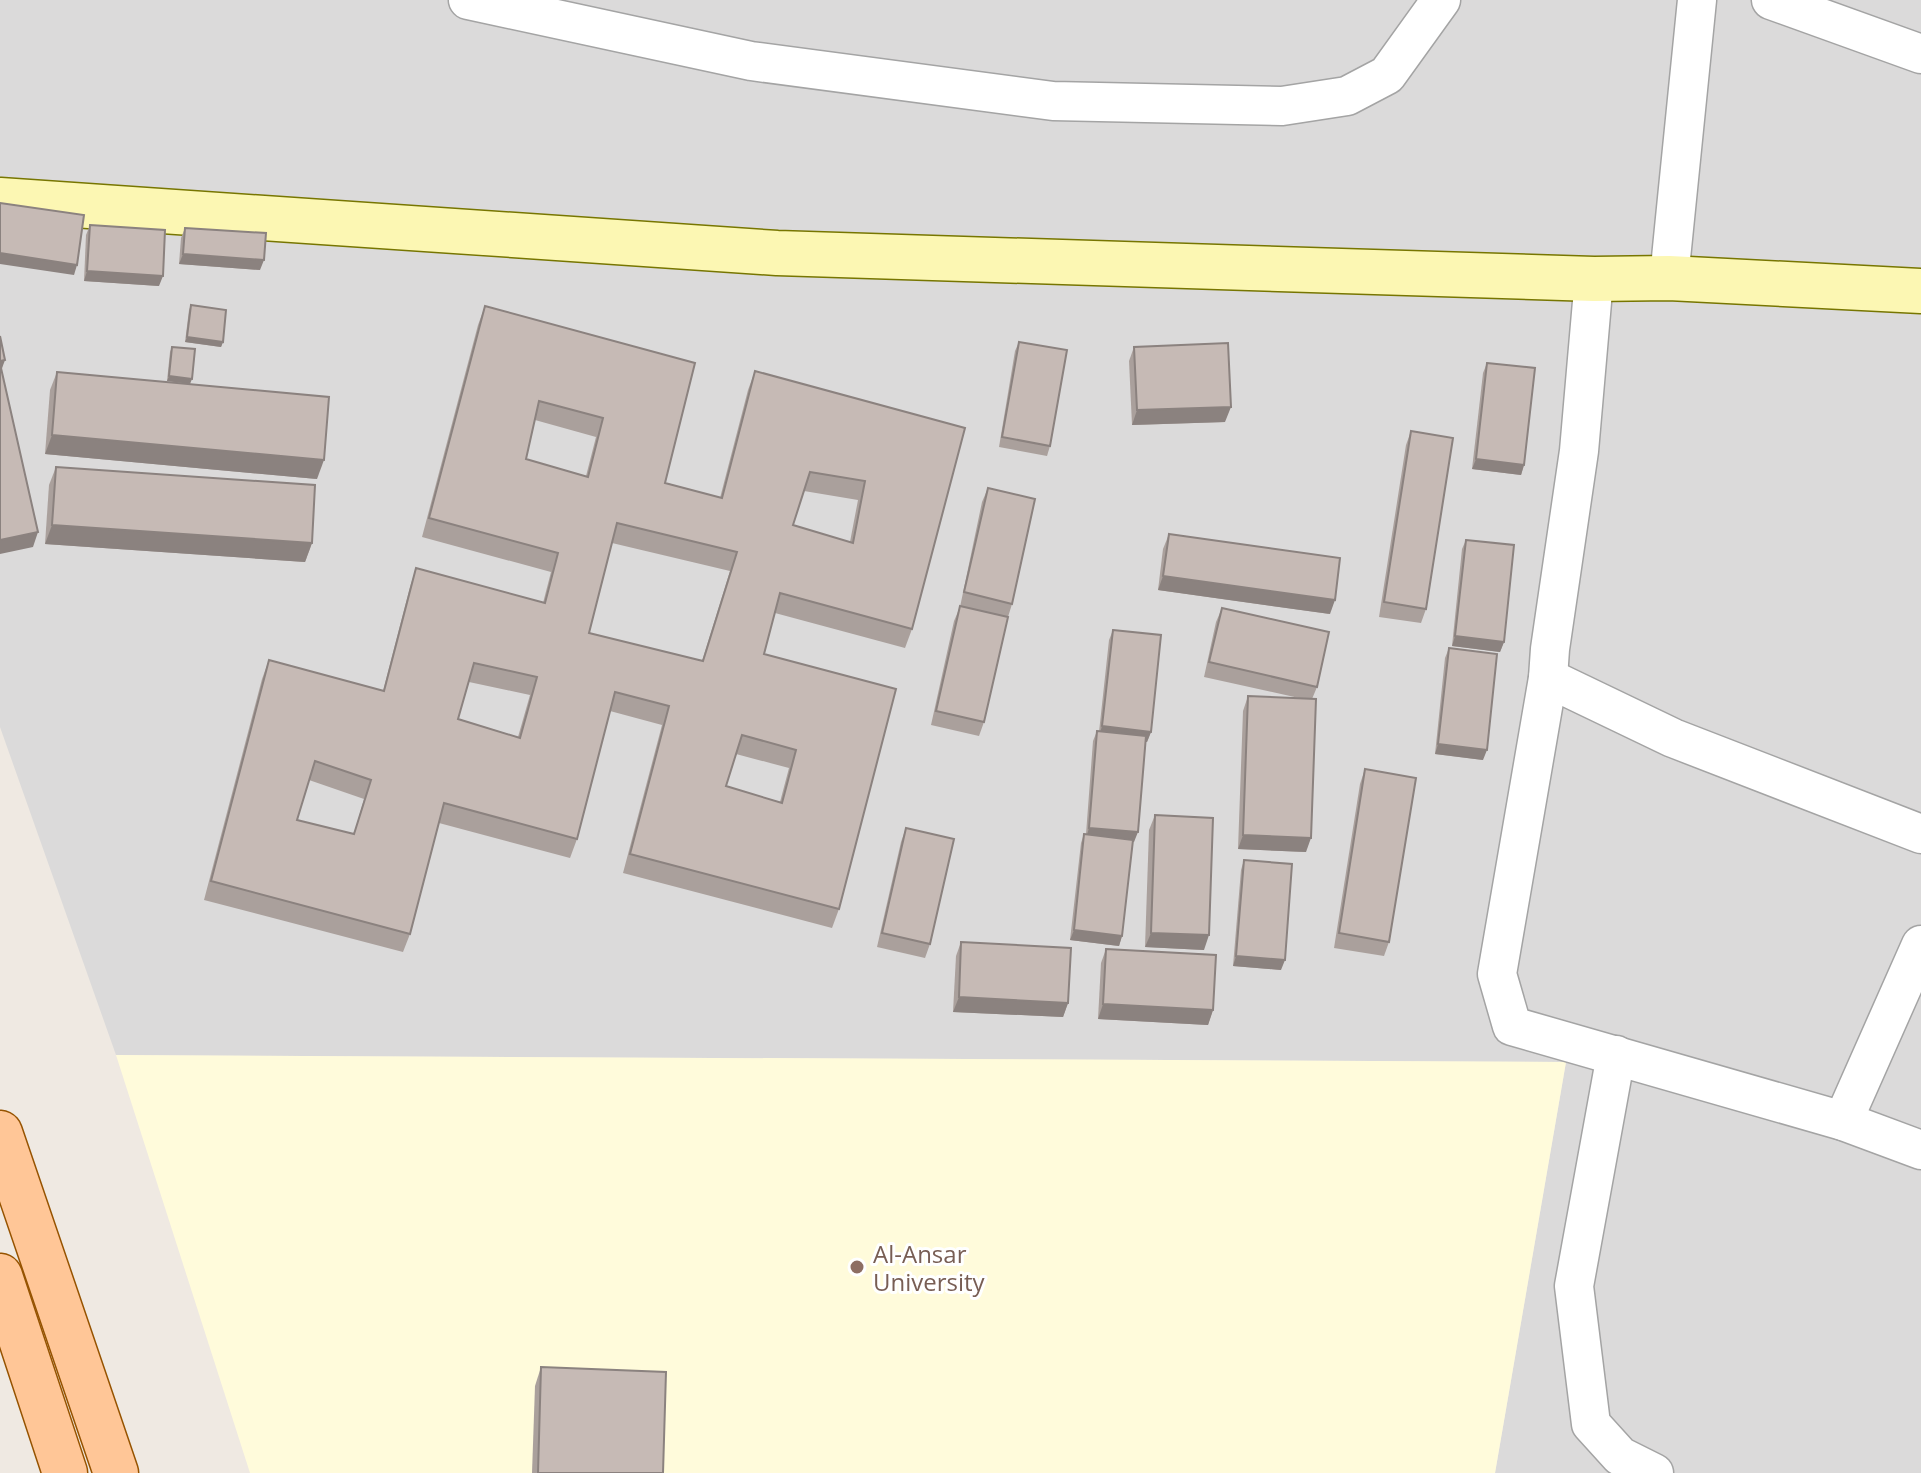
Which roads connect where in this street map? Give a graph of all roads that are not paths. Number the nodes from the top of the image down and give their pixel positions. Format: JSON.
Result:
{"nodes":[{"id":1,"x":468,"y":0,"type":"edge"},
{"id":2,"x":1441,"y":0,"type":"edge"},
{"id":3,"x":1697,"y":0,"type":"edge"},
{"id":4,"x":1771,"y":0,"type":"edge"},
{"id":5,"x":1921,"y":54,"type":"edge"},
{"id":6,"x":0,"y":200,"type":"edge"},
{"id":7,"x":1669,"y":278,"type":"junction"},
{"id":8,"x":1594,"y":279,"type":"junction"},
{"id":9,"x":1921,"y":291,"type":"edge"},
{"id":10,"x":1548,"y":678,"type":"junction"},
{"id":11,"x":1921,"y":834,"type":"edge"},
{"id":12,"x":1921,"y":945,"type":"edge"},
{"id":13,"x":1616,"y":1055,"type":"junction"},
{"id":14,"x":1843,"y":1121,"type":"junction"},
{"id":15,"x":0,"y":1133,"type":"edge"},
{"id":16,"x":1921,"y":1150,"type":"edge"},
{"id":17,"x":0,"y":1276,"type":"edge"},
{"id":18,"x":65,"y":1473,"type":"edge"},
{"id":19,"x":116,"y":1473,"type":"edge"},
{"id":20,"x":1654,"y":1473,"type":"edge"}],
"edges":[{"from":1,"to":2,"type":"street"},
{"from":3,"to":7,"type":"street"},
{"from":4,"to":5,"type":"street"},
{"from":6,"to":8,"type":"street"},
{"from":7,"to":8,"type":"street"},
{"from":7,"to":9,"type":"street"},
{"from":8,"to":10,"type":"street"},
{"from":10,"to":11,"type":"street"},
{"from":10,"to":13,"type":"street"},
{"from":12,"to":14,"type":"street"},
{"from":13,"to":14,"type":"street"},
{"from":13,"to":20,"type":"street"},
{"from":14,"to":16,"type":"street"},
{"from":15,"to":19,"type":"main road"},
{"from":17,"to":18,"type":"main road"}]}
